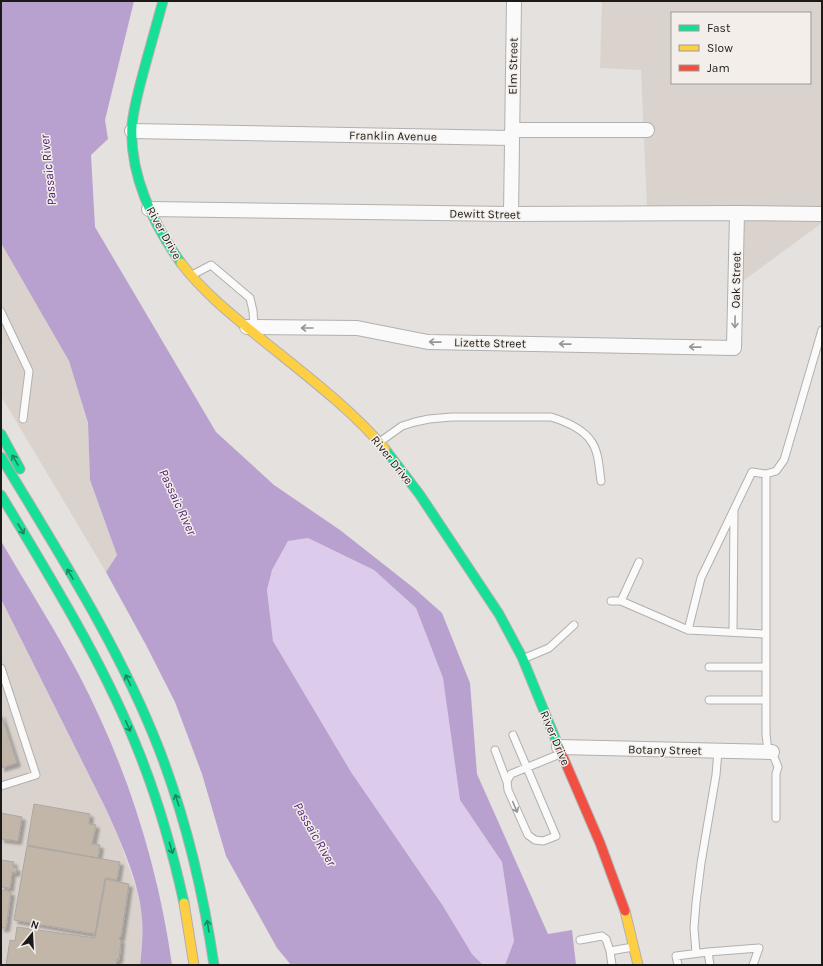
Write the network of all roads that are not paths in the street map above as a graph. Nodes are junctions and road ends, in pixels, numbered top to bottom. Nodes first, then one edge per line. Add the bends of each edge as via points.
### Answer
1 (163, 1) edge
2 (514, 1) edge
3 (647, 130) dead end
4 (132, 131) junction
5 (512, 134) junction
6 (149, 208) junction
7 (737, 213) junction
8 (511, 214) junction
9 (822, 214) edge
10 (190, 276) junction
11 (1, 312) edge
12 (250, 327) junction
13 (822, 330) edge
14 (734, 348) joint
15 (23, 419) dead end
16 (1, 434) edge
17 (379, 442) junction
18 (1, 457) edge
19 (766, 474) junction
20 (24, 475) dead end
21 (601, 481) dead end
22 (1, 496) edge
23 (734, 509) junction
24 (61, 539) dead end
25 (639, 562) dead end
26 (45, 588) dead end
27 (611, 601) dead end
28 (622, 601) junction
29 (574, 625) dead end
30 (688, 630) junction
31 (734, 632) junction
32 (766, 634) junction
33 (116, 656) junction
34 (522, 660) junction
35 (99, 665) junction
36 (709, 667) dead end
37 (766, 667) junction
38 (1, 668) edge
39 (709, 700) dead end
40 (766, 700) junction
41 (513, 735) dead end
42 (495, 750) dead end
43 (560, 750) junction
44 (718, 751) junction
45 (770, 752) junction
46 (527, 767) junction
47 (507, 782) junction
48 (1, 786) edge
49 (776, 818) dead end
50 (580, 940) dead end
51 (635, 947) junction
52 (610, 951) junction
53 (708, 952) junction
54 (696, 953) junction
55 (194, 965) edge
56 (214, 965) edge
57 (612, 965) edge
58 (638, 965) edge
59 (678, 965) edge
60 (710, 965) edge
61 (753, 965) edge

1 - 4 main road, River Drive via 141,80
2 - 5 street, Elm Street
3 - 5 street, Franklin Avenue
4 - 5 street, Franklin Avenue
4 - 6 main road, River Drive via 135,162
5 - 8 street, Elm Street
6 - 8 street, Dewitt Street
6 - 10 main road, River Drive via 175,257
7 - 8 street, Dewitt Street
7 - 9 street, Dewitt Street
7 -> 14 street, Oak Street
10 - 12 main road, River Drive via 218,304
10 - 12 lane via 211,265 250,298 253,311
11 - 15 lane via 29,371
14 -> 12 street, Lizette Street via 428,342 357,328
12 - 17 main road, River Drive
13 - 19 lane via 784,460 776,471
20 -> 16 main road
17 - 21 lane via 402,426 415,422 452,417 551,417 566,421 591,441 598,459
17 - 34 main road, River Drive via 412,484 478,581 510,633
33 -> 18 main road
19 - 23 lane via 752,472
19 - 32 lane
22 -> 35 main road
23 - 30 lane via 701,578
23 - 31 lane
24 - 33 main road via 79,572
25 - 28 lane
26 - 35 main road
27 - 28 lane
28 - 30 lane
29 - 34 lane via 549,648
30 - 31 lane
31 - 32 lane
32 - 37 lane
56 -> 33 main road via 206,911 181,813 154,738
34 - 43 main road, River Drive
35 -> 55 main road via 129,727 163,819 187,914
36 - 37 lane
37 - 40 lane
38 - 48 lane via 36,775
39 - 40 lane
40 - 45 lane via 766,734
41 - 46 lane
42 - 47 lane
43 - 44 street, Botany Street
43 - 46 lane
43 - 51 main road, River Drive via 612,870
44 - 45 street, Botany Street
44 - 54 lane via 696,903
45 - 49 lane via 778,767
46 - 47 lane via 511,774
47 -> 46 lane via 508,790 528,835 535,840 543,841 556,836
50 - 52 lane via 602,936 606,939
51 - 52 lane
51 - 58 main road, River Drive
52 - 57 lane
53 - 54 lane
53 - 60 lane
53 - 61 lane via 758,948
54 - 59 lane via 676,956

